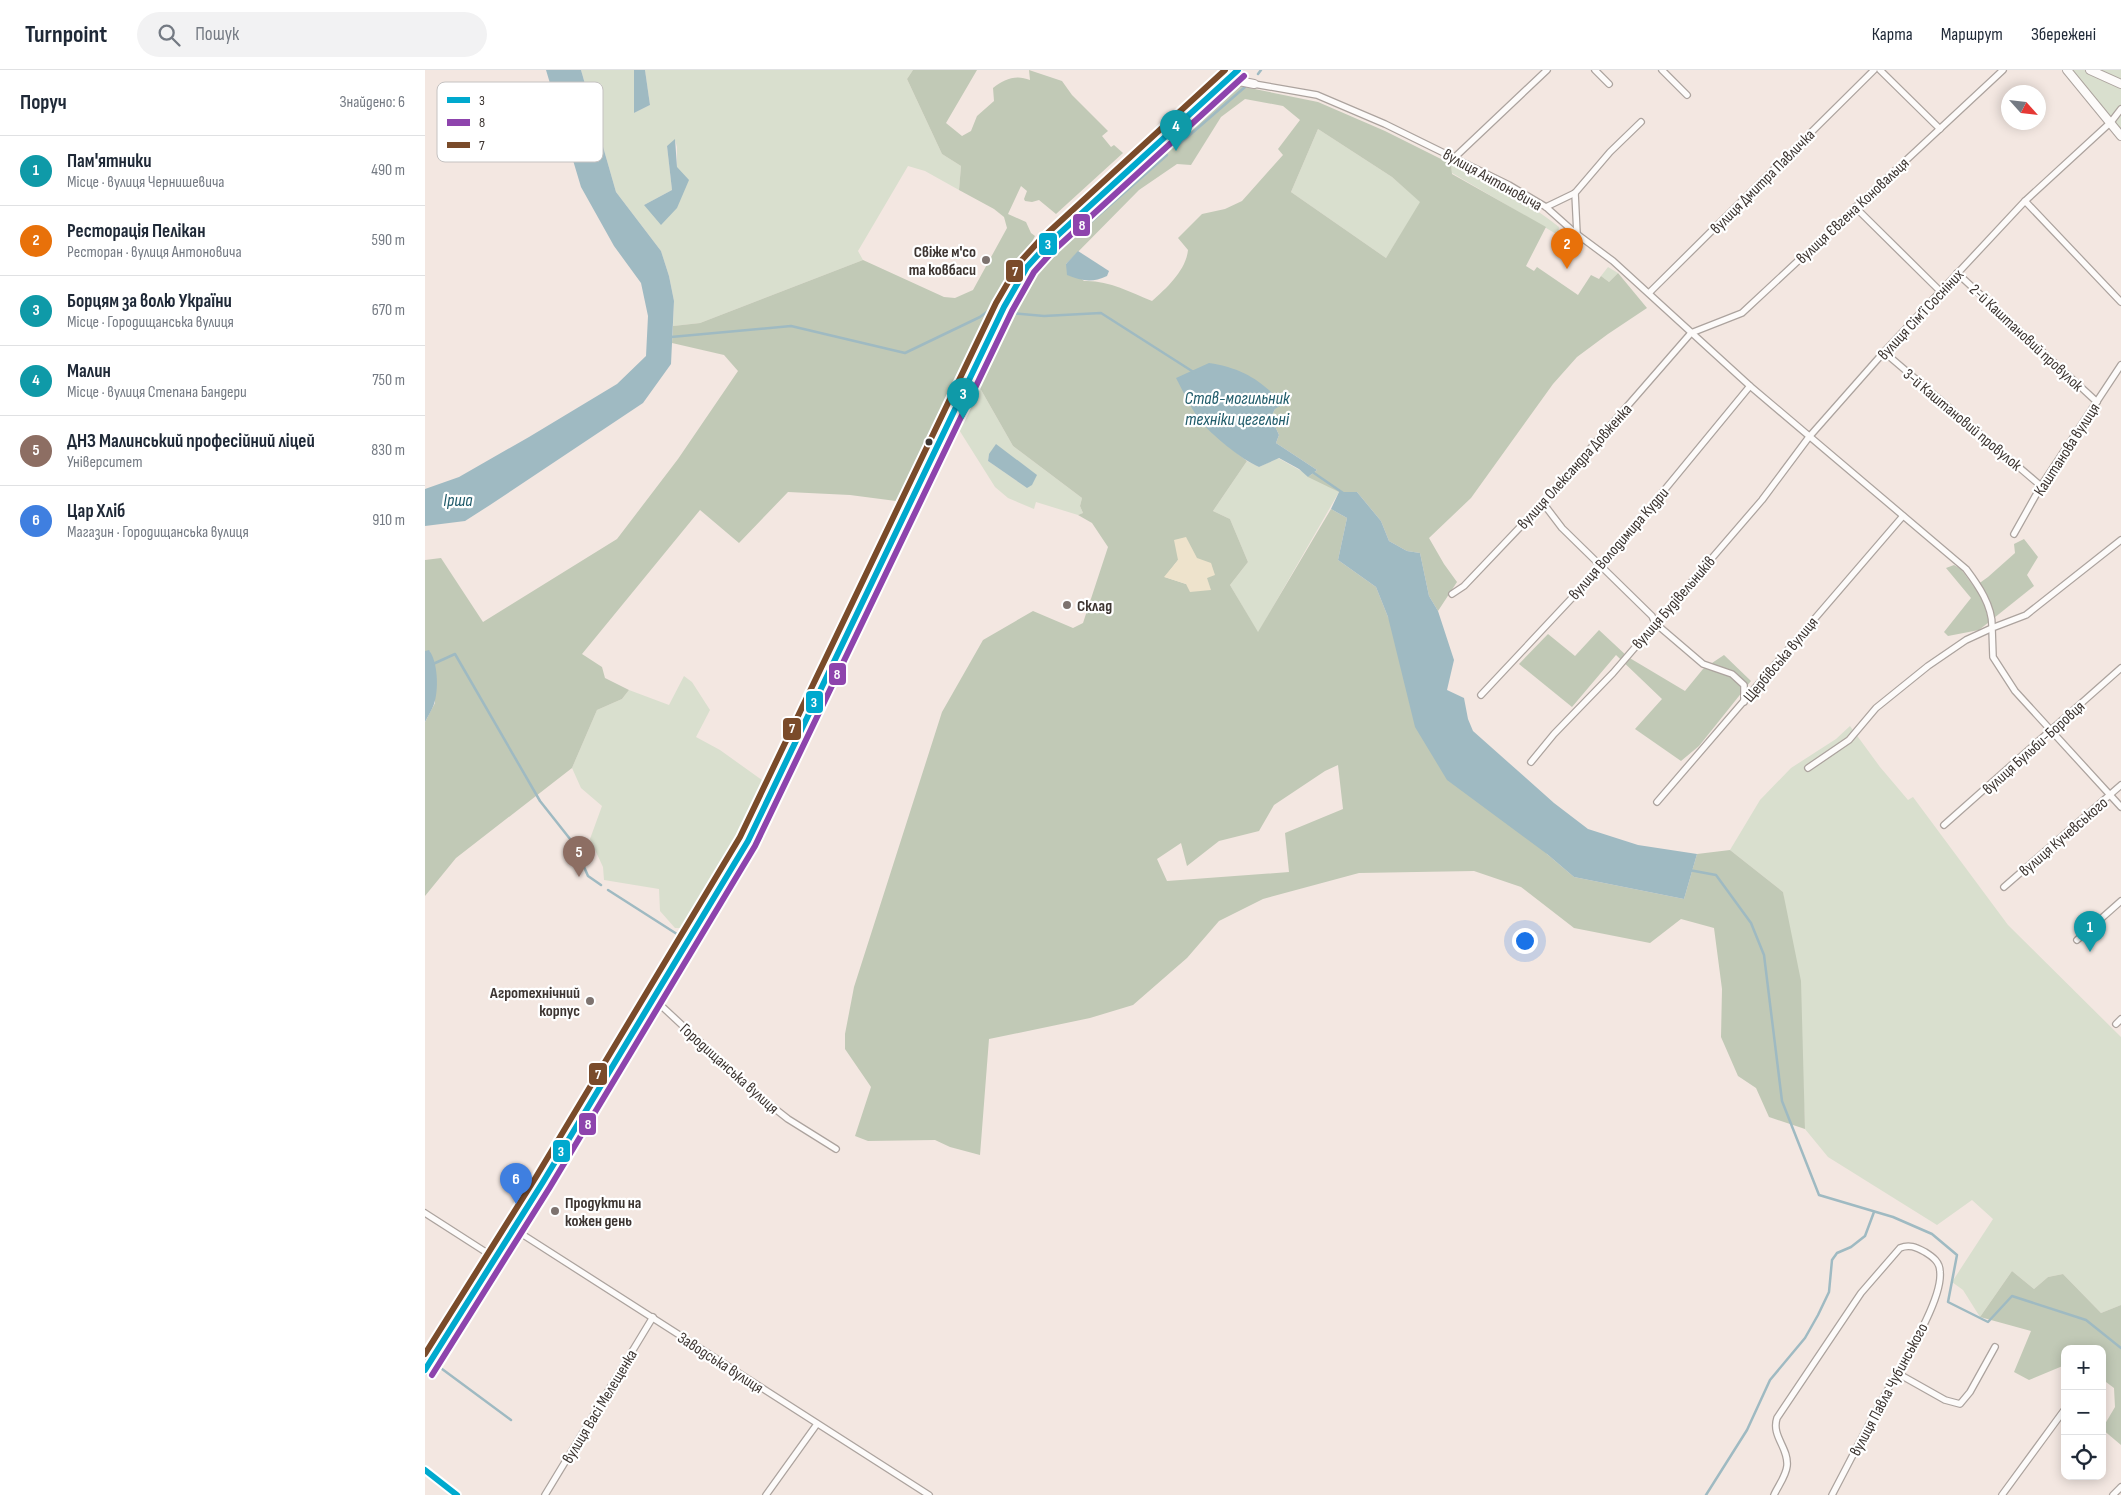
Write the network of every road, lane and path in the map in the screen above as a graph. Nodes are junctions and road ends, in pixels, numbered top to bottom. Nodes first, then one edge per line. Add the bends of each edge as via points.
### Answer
1 (1238, 70) edge
2 (1547, 70) edge
3 (1595, 70) edge
4 (1662, 70) edge
5 (1874, 70) edge
6 (1880, 70) edge
7 (2003, 70) edge
8 (2067, 70) edge
9 (2090, 70) edge
10 (1231, 77) junction
11 (1253, 84) joint
12 (1609, 84) dead end
13 (2121, 84) edge
14 (1687, 96) dead end
15 (2121, 109) edge
16 (1641, 122) dead end
17 (2111, 122) junction
18 (1940, 129) junction
19 (2121, 136) edge
20 (1454, 158) junction
21 (1575, 193) junction
22 (2025, 200) junction
23 (1546, 207) junction
24 (1855, 207) junction
25 (1577, 234) junction
26 (1957, 273) junction
27 (1940, 291) junction
28 (1650, 292) junction
29 (2121, 302) edge
30 (1691, 333) junction
31 (1884, 352) junction
32 (2121, 365) edge
33 (1750, 386) junction
34 (2097, 402) junction
35 (1809, 437) junction
36 (2041, 486) junction
37 (1543, 502) junction
38 (1903, 516) junction
39 (2014, 534) dead end
40 (2121, 540) edge
41 (1601, 566) junction
42 (1452, 594) dead end
43 (1655, 623) junction
44 (1992, 628) junction
45 (2121, 668) edge
46 (1481, 695) dead end
47 (1744, 702) junction
48 (2051, 729) junction
49 (1531, 762) dead end
50 (1808, 768) dead end
51 (2121, 786) edge
52 (2110, 795) junction
53 (1657, 802) dead end
54 (2121, 807) edge
55 (1945, 825) dead end
56 (2004, 887) dead end
57 (2121, 901) edge
58 (2077, 940) dead end
59 (654, 999) junction
60 (836, 1149) dead end
61 (425, 1213) edge
62 (514, 1229) junction
63 (495, 1258) junction
64 (653, 1318) junction
65 (1995, 1347) dead end
66 (425, 1370) edge
67 (1897, 1373) junction
68 (2061, 1414) edge
69 (817, 1424) junction
70 (425, 1470) edge
71 (2121, 1487) edge
72 (457, 1495) edge
73 (545, 1495) edge
74 (766, 1495) edge
75 (929, 1495) edge
76 (1774, 1495) edge
77 (1832, 1495) edge
78 (2002, 1495) edge
79 (2113, 1495) edge

1 - 10 street
2 - 20 street
3 - 12 street
4 - 14 street
5 - 28 street, вулиця Дмитра Павличка
6 - 18 street
7 - 18 street, вулиця Євгена Коновальця
8 - 17 street
9 - 13 street
10 - 11 street
10 - 59 street via 1027,267 1004,307 886,550 766,805
11 - 20 street, вулиця Антоновича via 1317,95
15 - 17 street, вулиця Сім’ї Сосніних
16 - 21 street
17 - 19 street
17 - 22 street, вулиця Сім’ї Сосніних
18 - 24 street, вулиця Євгена Коновальця
20 - 23 street, вулиця Антоновича
21 - 23 street
21 - 25 street
22 - 26 street, вулиця Сім’ї Сосніних
22 - 29 street
23 - 25 street, вулиця Антоновича
24 - 27 street
24 - 30 street, вулиця Євгена Коновальця via 1742,313
25 - 28 street, вулиця Антоновича
26 - 27 street, вулиця Сім’ї Сосніних
26 - 34 street, 2-й Каштановий провулок
27 - 31 street, вулиця Сім’ї Сосніних
28 - 30 street, вулиця Антоновича
30 - 33 street, вулиця Антоновича
30 - 37 street, вулиця Олександра Довженка
31 - 35 street, вулиця Сім’ї Сосніних
31 - 36 street, 3-й Каштановий провулок
32 - 34 street, Каштанова вулиця
33 - 35 street, вулиця Антоновича
33 - 41 street, вулиця Володимира Кудри
34 - 36 street, Каштанова вулиця
35 - 38 street
35 - 43 street, вулиця Будівельників via 1762,500
36 - 39 street, Каштанова вулиця
37 - 41 street via 1562,528
37 - 42 street, вулиця Олександра Довженка via 1464,586
38 - 44 street via 1965,569 1985,599 1992,616
38 - 47 street, Щербівська вулиця
40 - 44 street via 2026,615
41 - 43 street via 1652,616
41 - 46 street, вулиця Володимира Кудри
43 - 47 street via 1703,664 1732,674 1744,685
43 - 49 street, вулиця Будівельників
44 - 48 street via 1993,657 2015,691
44 - 50 street via 1966,640 1928,666 1876,708 1849,740
45 - 48 street, вулиця Бульби-Боровця
47 - 53 street, Щербівська вулиця
48 - 52 street
48 - 55 street, вулиця Бульби-Боровця
51 - 52 street, вулиця Кучевського
52 - 54 street
52 - 56 street, вулиця Кучевського
57 - 58 street
59 - 60 street, Городищанська вулиця via 755,1093 788,1120
59 - 62 street
61 - 63 street
62 - 63 street
62 - 64 street, Заводська вулиця
63 - 66 street
64 - 69 street, Заводська вулиця
64 - 73 street, вулиця Васі Мелещенка
65 - 67 street via 1960,1404 1945,1400
67 - 76 street, вулиця Павла Чубинського via 1924,1323 1940,1280 1939,1266 1934,1258 1906,1246 1900,1248 1867,1285 1777,1418 1775,1430 1787,1464
67 - 77 street, вулиця Павла Чубинського
68 - 78 street
69 - 74 street
69 - 75 street, Заводська вулиця
70 - 72 street
71 - 79 street

